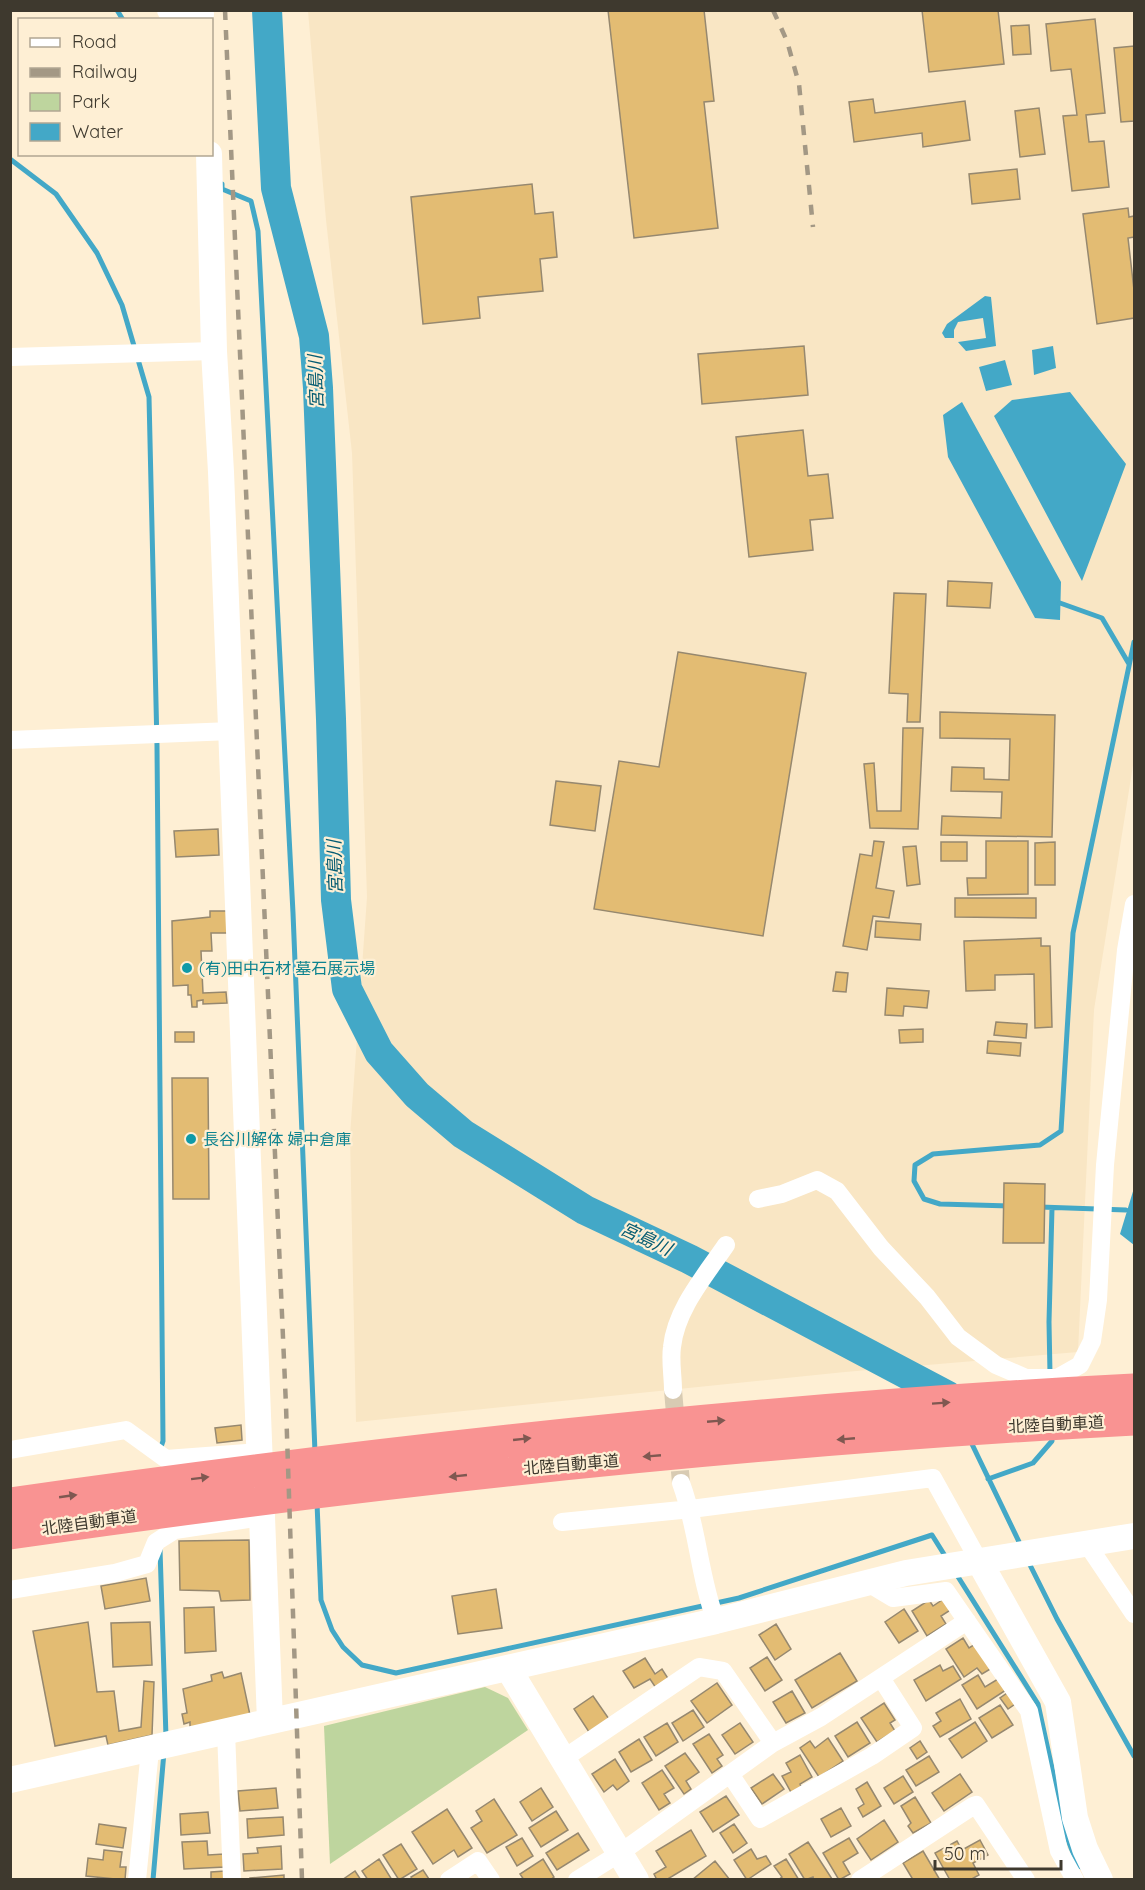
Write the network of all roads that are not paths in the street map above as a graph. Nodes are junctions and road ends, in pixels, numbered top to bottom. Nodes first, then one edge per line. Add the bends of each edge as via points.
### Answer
1 (170, 10) edge
2 (201, 15) edge
3 (208, 156) edge
4 (214, 351) junction
5 (10, 357) edge
6 (231, 731) junction
7 (10, 740) edge
8 (1134, 904) edge
9 (758, 1199) dead end
10 (726, 1245) dead end
11 (673, 1389) tunnel mouth
12 (1134, 1390) edge
13 (1134, 1419) edge
14 (10, 1450) edge
15 (259, 1452) junction
16 (340, 1475) junction
17 (681, 1483) tunnel mouth
18 (144, 1499) junction
19 (10, 1504) edge
20 (691, 1509) junction
21 (262, 1518) junction
22 (562, 1522) dead end
23 (10, 1533) edge
24 (1134, 1536) edge
25 (1096, 1543) junction
26 (979, 1562) junction
27 (868, 1583) junction
28 (10, 1590) edge
29 (1134, 1614) edge
30 (967, 1621) junction
31 (716, 1622) junction
32 (508, 1668) junction
33 (880, 1678) junction
34 (270, 1721) junction
35 (226, 1732) junction
36 (772, 1743) junction
37 (150, 1750) junction
38 (562, 1759) junction
39 (730, 1774) junction
40 (10, 1780) edge
41 (620, 1853) junction
42 (1088, 1878) edge
43 (136, 1880) edge
44 (232, 1880) edge
45 (449, 1880) edge
46 (491, 1880) edge
47 (577, 1880) edge
48 (636, 1880) edge
49 (860, 1880) edge
50 (1026, 1880) edge

1 - 2 street
3 - 4 street
4 - 5 street
4 - 6 street
6 - 7 street
6 - 15 street
8 - 9 street via 1108,1132 1098,1300 1092,1341 1080,1365 1057,1378 1026,1378 996,1365 958,1337 837,1191 817,1180
10 - 11 street via 676,1326 671,1349
16 -> 12 highway, 北陸自動車道 via 515,1440 883,1406
13 -> 16 highway, 北陸自動車道 via 905,1434 527,1468
14 - 15 street via 126,1430 166,1459
15 - 21 street
16 - 18 highway, 北陸自動車道
17 - 20 street
19 -> 18 highway, 北陸自動車道
18 - 23 highway, 北陸自動車道
20 - 22 street
20 - 26 street via 933,1478
20 - 31 street
21 - 28 street via 176,1530 156,1542 147,1564 116,1573
21 - 34 street
24 - 25 street
25 - 26 street
25 - 29 street
26 - 27 street
26 - 42 street via 1058,1702
27 - 30 street via 893,1598 946,1591
27 - 31 street
30 - 33 street
30 - 42 street via 1029,1711 1059,1851
31 - 32 street
32 - 34 street
32 - 38 street
33 - 36 street
33 - 39 street via 913,1728 872,1756 760,1820
34 - 35 street
35 - 37 street
35 - 44 street
36 - 38 street via 723,1671 699,1667
36 - 39 street
37 - 40 street
37 - 43 street
38 - 41 street
39 - 41 street
41 - 47 street
41 - 48 street
45 - 46 street via 478,1861
49 - 50 street via 976,1805

